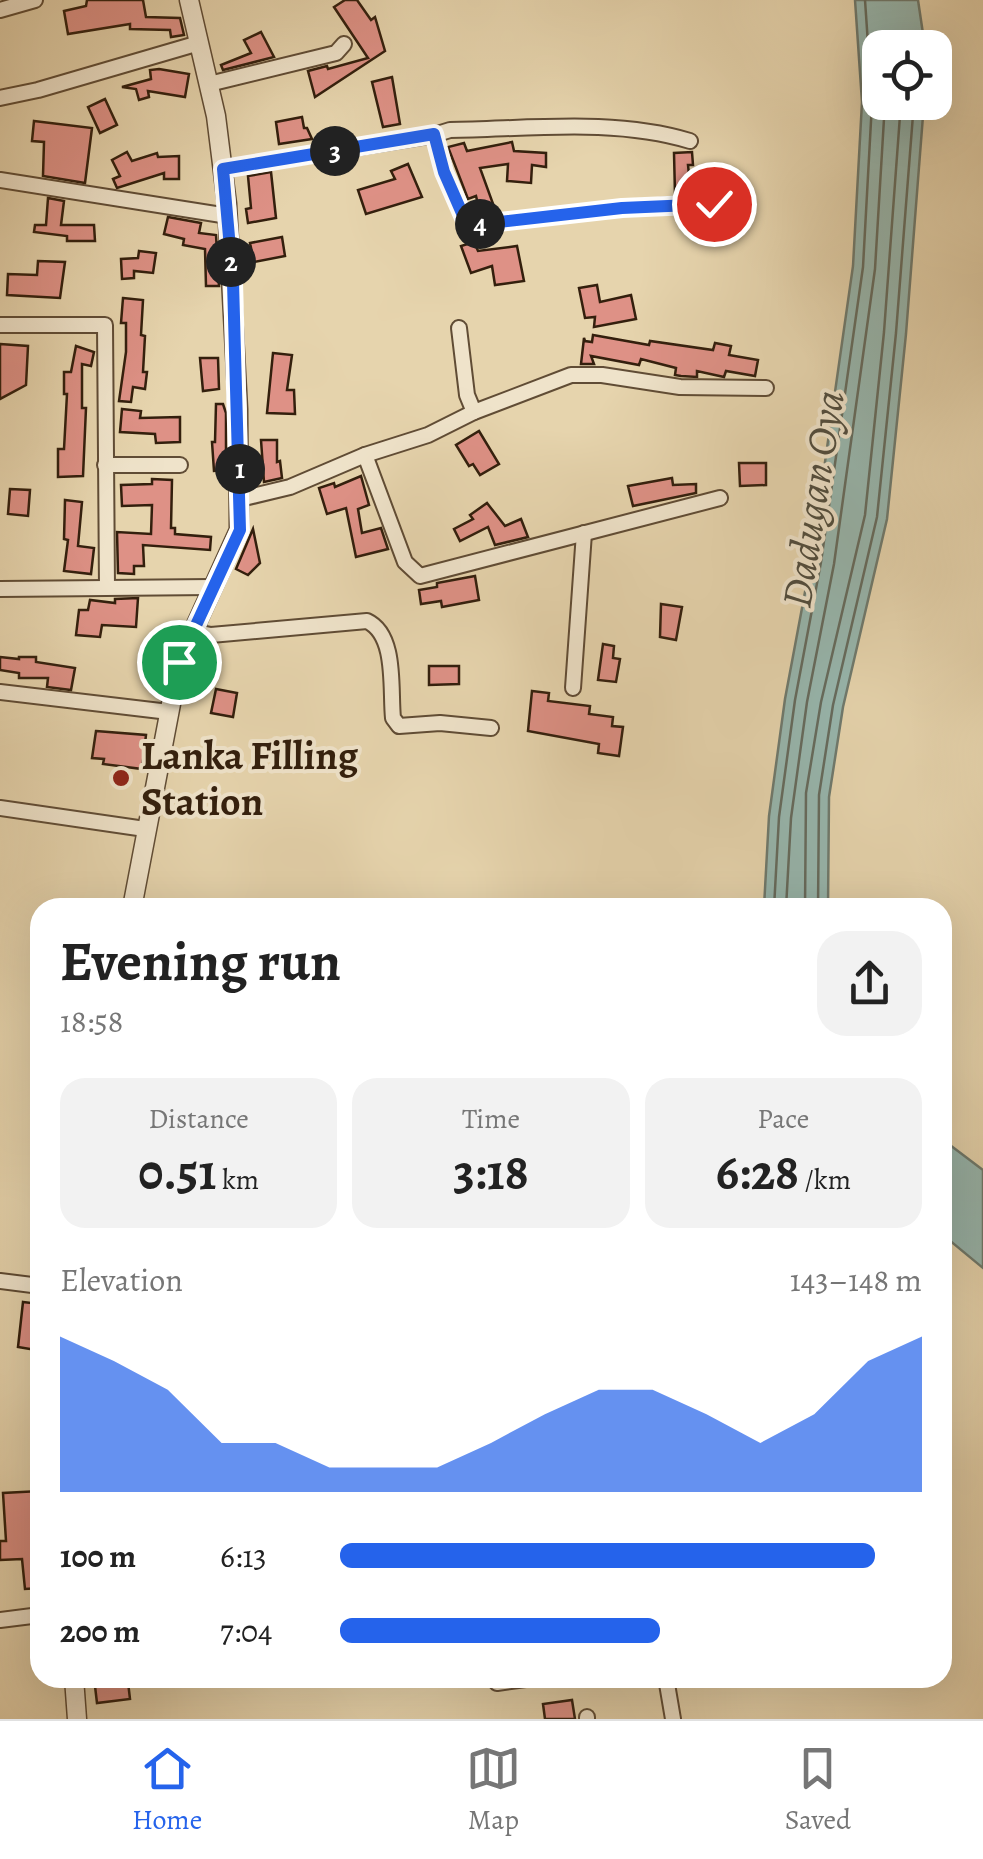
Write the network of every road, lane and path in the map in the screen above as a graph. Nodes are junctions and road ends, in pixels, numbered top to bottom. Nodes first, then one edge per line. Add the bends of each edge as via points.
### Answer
1 (35, 0) edge
2 (189, 0) edge
3 (0, 10) edge
4 (199, 43) junction
5 (344, 44) dead end
6 (209, 84) junction
7 (0, 98) edge
8 (434, 134) junction
9 (690, 141) dead end
10 (223, 169) junction
11 (0, 180) edge
12 (714, 204) dead end
13 (228, 216) junction
14 (0, 325) edge
15 (459, 328) dead end
16 (766, 388) dead end
17 (474, 412) junction
18 (366, 455) junction
19 (105, 465) junction
20 (180, 465) dead end
21 (240, 498) junction
22 (720, 498) dead end
23 (584, 533) junction
24 (212, 587) junction
25 (107, 588) junction
26 (0, 589) edge
27 (191, 632) junction
28 (573, 688) dead end
29 (0, 692) edge
30 (169, 712) junction
31 (491, 728) dead end
32 (0, 808) edge
33 (145, 828) junction
34 (134, 898) edge
35 (0, 1282) edge
36 (30, 1285) edge
37 (30, 1617) edge
38 (0, 1620) edge
39 (75, 1688) edge
40 (667, 1688) edge
41 (77, 1718) edge
42 (64, 1719) edge
43 (672, 1719) edge

1 - 3 street
2 - 4 street
4 - 6 street
4 - 7 street
5 - 6 street via 336,53
6 - 10 street
8 - 9 street via 616,128
8 - 10 street
8 - 12 street via 465,220 482,224
10 - 13 street
11 - 13 street
13 - 21 street
14 - 19 street via 105,325
15 - 17 street
16 - 17 street via 680,387 571,374
17 - 18 street
18 - 21 street via 290,487
18 - 23 street via 405,562 420,576
19 - 20 street
19 - 25 street
21 - 24 street via 240,530
22 - 23 street
23 - 28 street
24 - 25 street
24 - 27 street
25 - 26 street
27 - 30 street
27 - 31 street via 212,636 367,621 386,640 399,726
29 - 30 street
30 - 33 street
32 - 33 street
33 - 34 street
35 - 36 street
37 - 38 street
39 - 41 street
40 - 43 street
41 - 42 street

